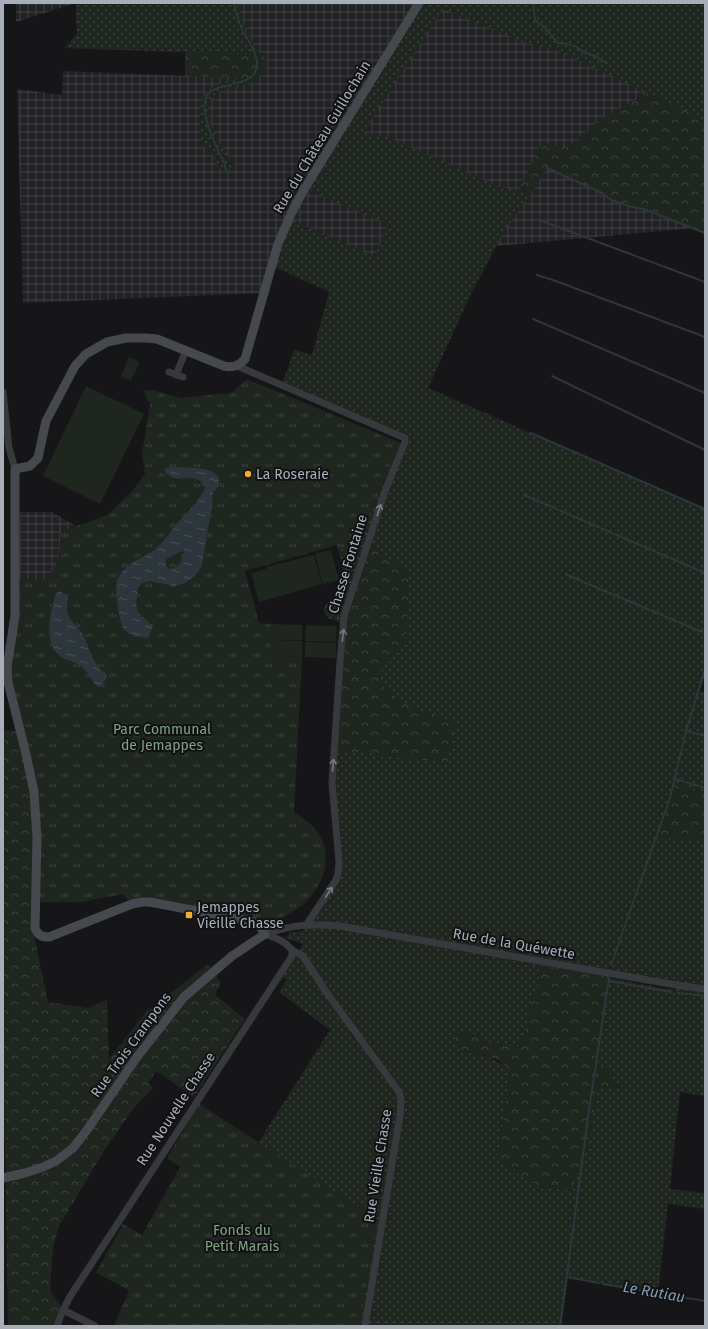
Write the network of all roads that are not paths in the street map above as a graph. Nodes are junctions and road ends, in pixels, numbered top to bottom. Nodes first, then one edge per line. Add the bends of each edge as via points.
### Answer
1 (419, 3) edge
2 (186, 350) junction
3 (237, 366) junction
4 (176, 375) dead end
5 (3, 392) edge
6 (15, 469) junction
7 (307, 924) junction
8 (265, 934) junction
9 (292, 950) junction
10 (705, 989) edge
11 (3, 1178) edge
12 (63, 1310) junction
13 (57, 1326) edge
14 (95, 1326) edge
15 (365, 1326) edge

1 - 3 street, Rue du Château Guillochain via 291,214 278,244 245,359
2 - 3 street via 224,366
2 - 4 street
2 - 6 street via 157,339 126,338 107,342 86,354 75,366 49,414 38,458 30,466
7 -> 3 street, Chasse Fontaine via 331,889 338,873 332,783 344,616 405,438
5 - 6 street via 9,448
6 - 8 street via 15,615 8,661 8,682 34,792 37,838 37,932 40,936 49,937 132,904 150,902 254,922
7 - 8 street, Rue de la Quéwette
7 - 10 street, Rue de la Quéwette via 358,929
8 - 9 street via 288,944
8 - 11 street, Rue Trois Crampons via 232,956 184,996 73,1148 50,1164
9 - 12 street, Rue Nouvelle Chasse via 292,956 70,1295
9 - 15 street, Rue Vieille Chasse via 303,956 399,1092 401,1099
12 - 13 street, Rue Nouvelle Chasse
12 - 14 street

